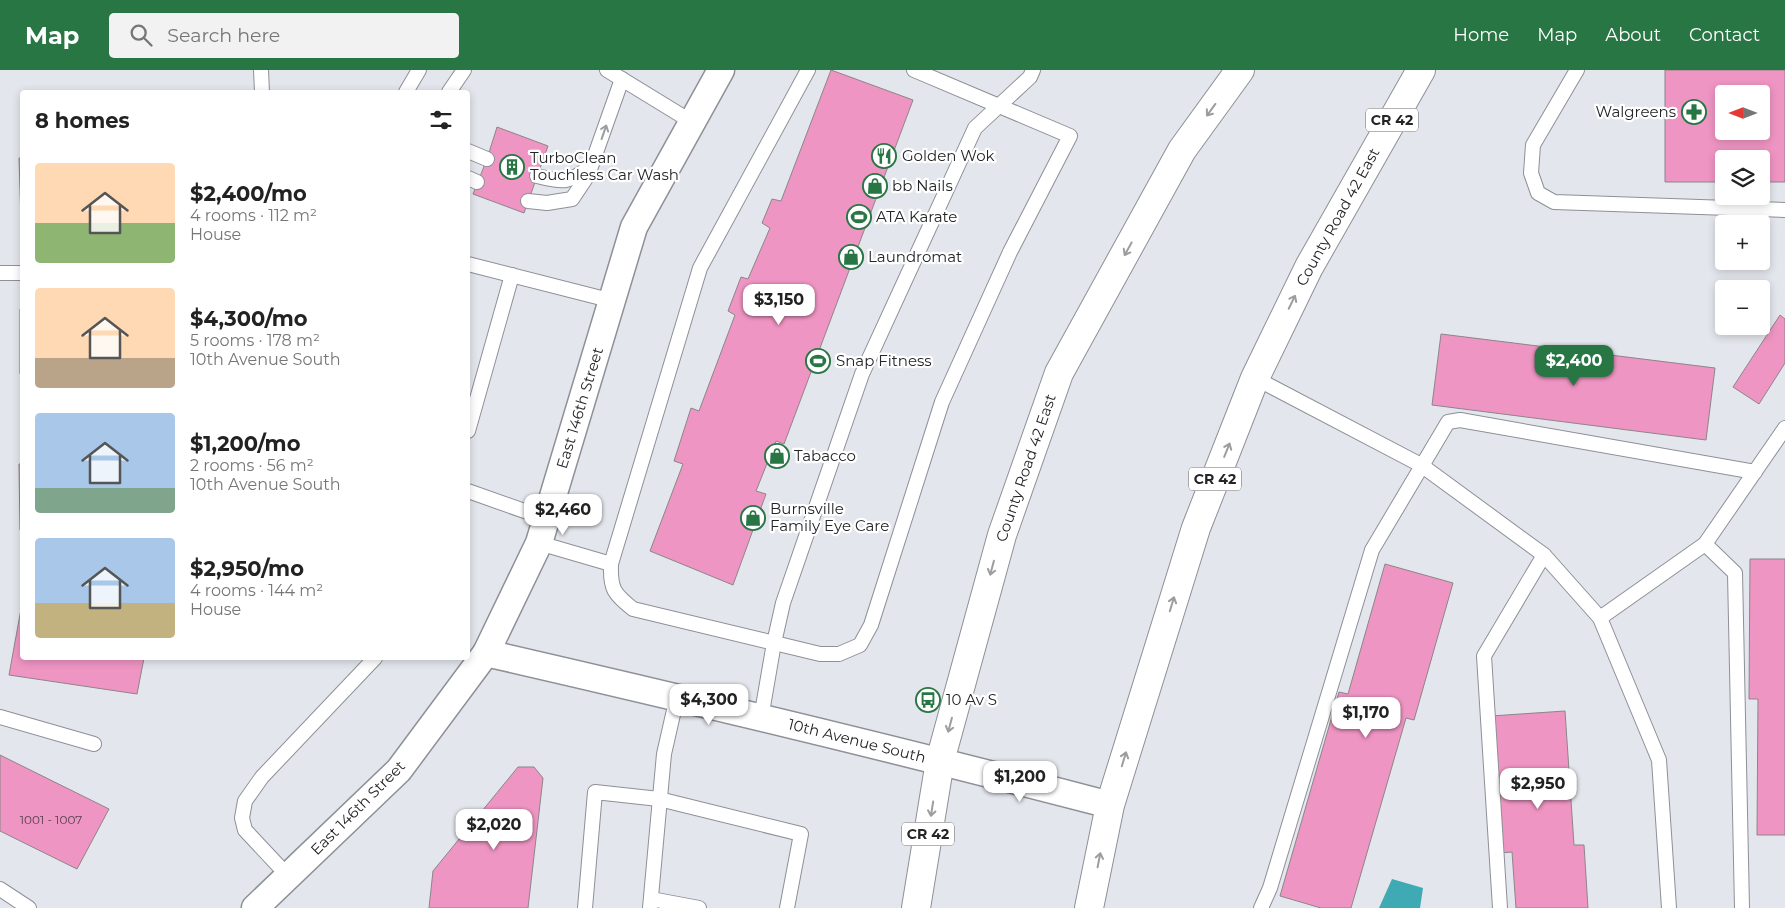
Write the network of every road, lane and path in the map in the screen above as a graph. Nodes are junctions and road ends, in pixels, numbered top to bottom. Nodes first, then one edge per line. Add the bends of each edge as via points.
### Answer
1 (262, 70) edge
2 (419, 70) edge
3 (465, 70) edge
4 (608, 70) edge
5 (721, 70) edge
6 (808, 70) edge
7 (914, 70) edge
8 (1033, 70) edge
9 (1240, 70) edge
10 (1420, 70) edge
11 (1577, 70) edge
12 (622, 79) junction
13 (262, 90) edge
14 (407, 90) edge
15 (450, 90) edge
16 (460, 90) edge
17 (1000, 105) junction
18 (692, 122) junction
19 (470, 153) edge
20 (487, 159) dead end
21 (592, 164) junction
22 (537, 176) dead end
23 (528, 200) dead end
24 (1785, 210) edge
25 (470, 264) edge
26 (0, 273) edge
27 (20, 273) edge
28 (512, 275) junction
29 (612, 302) junction
30 (1255, 378) junction
31 (470, 424) edge
32 (1785, 428) edge
33 (1421, 465) junction
34 (1755, 472) junction
35 (470, 492) edge
36 (543, 531) junction
37 (1705, 544) junction
38 (1544, 555) junction
39 (612, 564) junction
40 (1600, 618) junction
41 (774, 643) junction
42 (486, 653) junction
43 (373, 660) edge
44 (677, 697) junction
45 (0, 717) edge
46 (761, 718) junction
47 (94, 744) dead end
48 (940, 761) junction
49 (659, 800) junction
50 (1110, 805) junction
51 (288, 876) junction
52 (0, 889) edge
53 (650, 903) edge
54 (29, 908) edge
55 (255, 908) edge
56 (585, 908) edge
57 (699, 908) edge
58 (787, 908) edge
59 (916, 908) edge
60 (1090, 908) edge
61 (1261, 908) edge
62 (1500, 908) edge
63 (1669, 908) edge
64 (1742, 908) edge

1 - 13 lane
2 - 14 lane
3 - 15 lane
3 - 16 lane
4 - 12 lane
5 - 18 street, East 146th Street
6 - 39 lane via 700,268
7 - 17 lane
8 - 17 lane via 1030,77
9 -> 48 highway, County Road 42 East / CR 42 via 1182,150 1059,373 1002,535
30 -> 10 highway, County Road 42 East / CR 42 via 1309,267
11 - 24 lane via 1533,145 1531,173 1538,193 1554,202
12 - 18 lane
21 -> 12 lane
17 - 41 lane via 976,128 862,374 783,604
17 - 41 lane via 1070,136 1010,252 942,402 871,625 860,645 840,654 820,654
18 - 29 street, East 146th Street via 634,228
19 - 20 lane
21 - 22 lane via 576,178 557,181
21 - 23 lane via 572,199 547,203
25 - 28 lane
26 - 27 lane
28 - 29 lane
28 - 31 lane
29 - 36 street, East 146th Street
30 - 33 lane
50 -> 30 highway, County Road 42 East / CR 42 via 1196,528
32 - 34 lane
33 - 34 lane via 1448,422 1460,420
33 - 38 lane
33 - 61 lane via 1372,550 1270,888
34 - 37 lane
35 - 36 lane
36 - 39 lane
36 - 42 street, East 146th Street
37 - 40 lane
37 - 64 lane via 1735,573
38 - 40 lane
38 - 62 lane via 1484,656
39 - 41 lane via 610,580 617,596 633,609
40 - 63 lane via 1659,760
41 - 46 lane
42 - 44 street, 10th Avenue South
42 - 51 street, East 146th Street via 399,770
43 - 51 lane via 262,776 246,801 242,818 246,830
44 - 46 street, 10th Avenue South
44 - 49 lane via 664,754
45 - 47 lane
46 - 48 street, 10th Avenue South
48 - 50 street, 10th Avenue South
48 -> 59 highway, County Road 42 East / CR 42
49 - 53 lane
49 - 56 lane via 595,792
49 - 58 lane via 801,834
60 -> 50 highway, County Road 42 East / CR 42
51 - 55 street, East 146th Street
52 - 54 lane
53 - 57 lane

